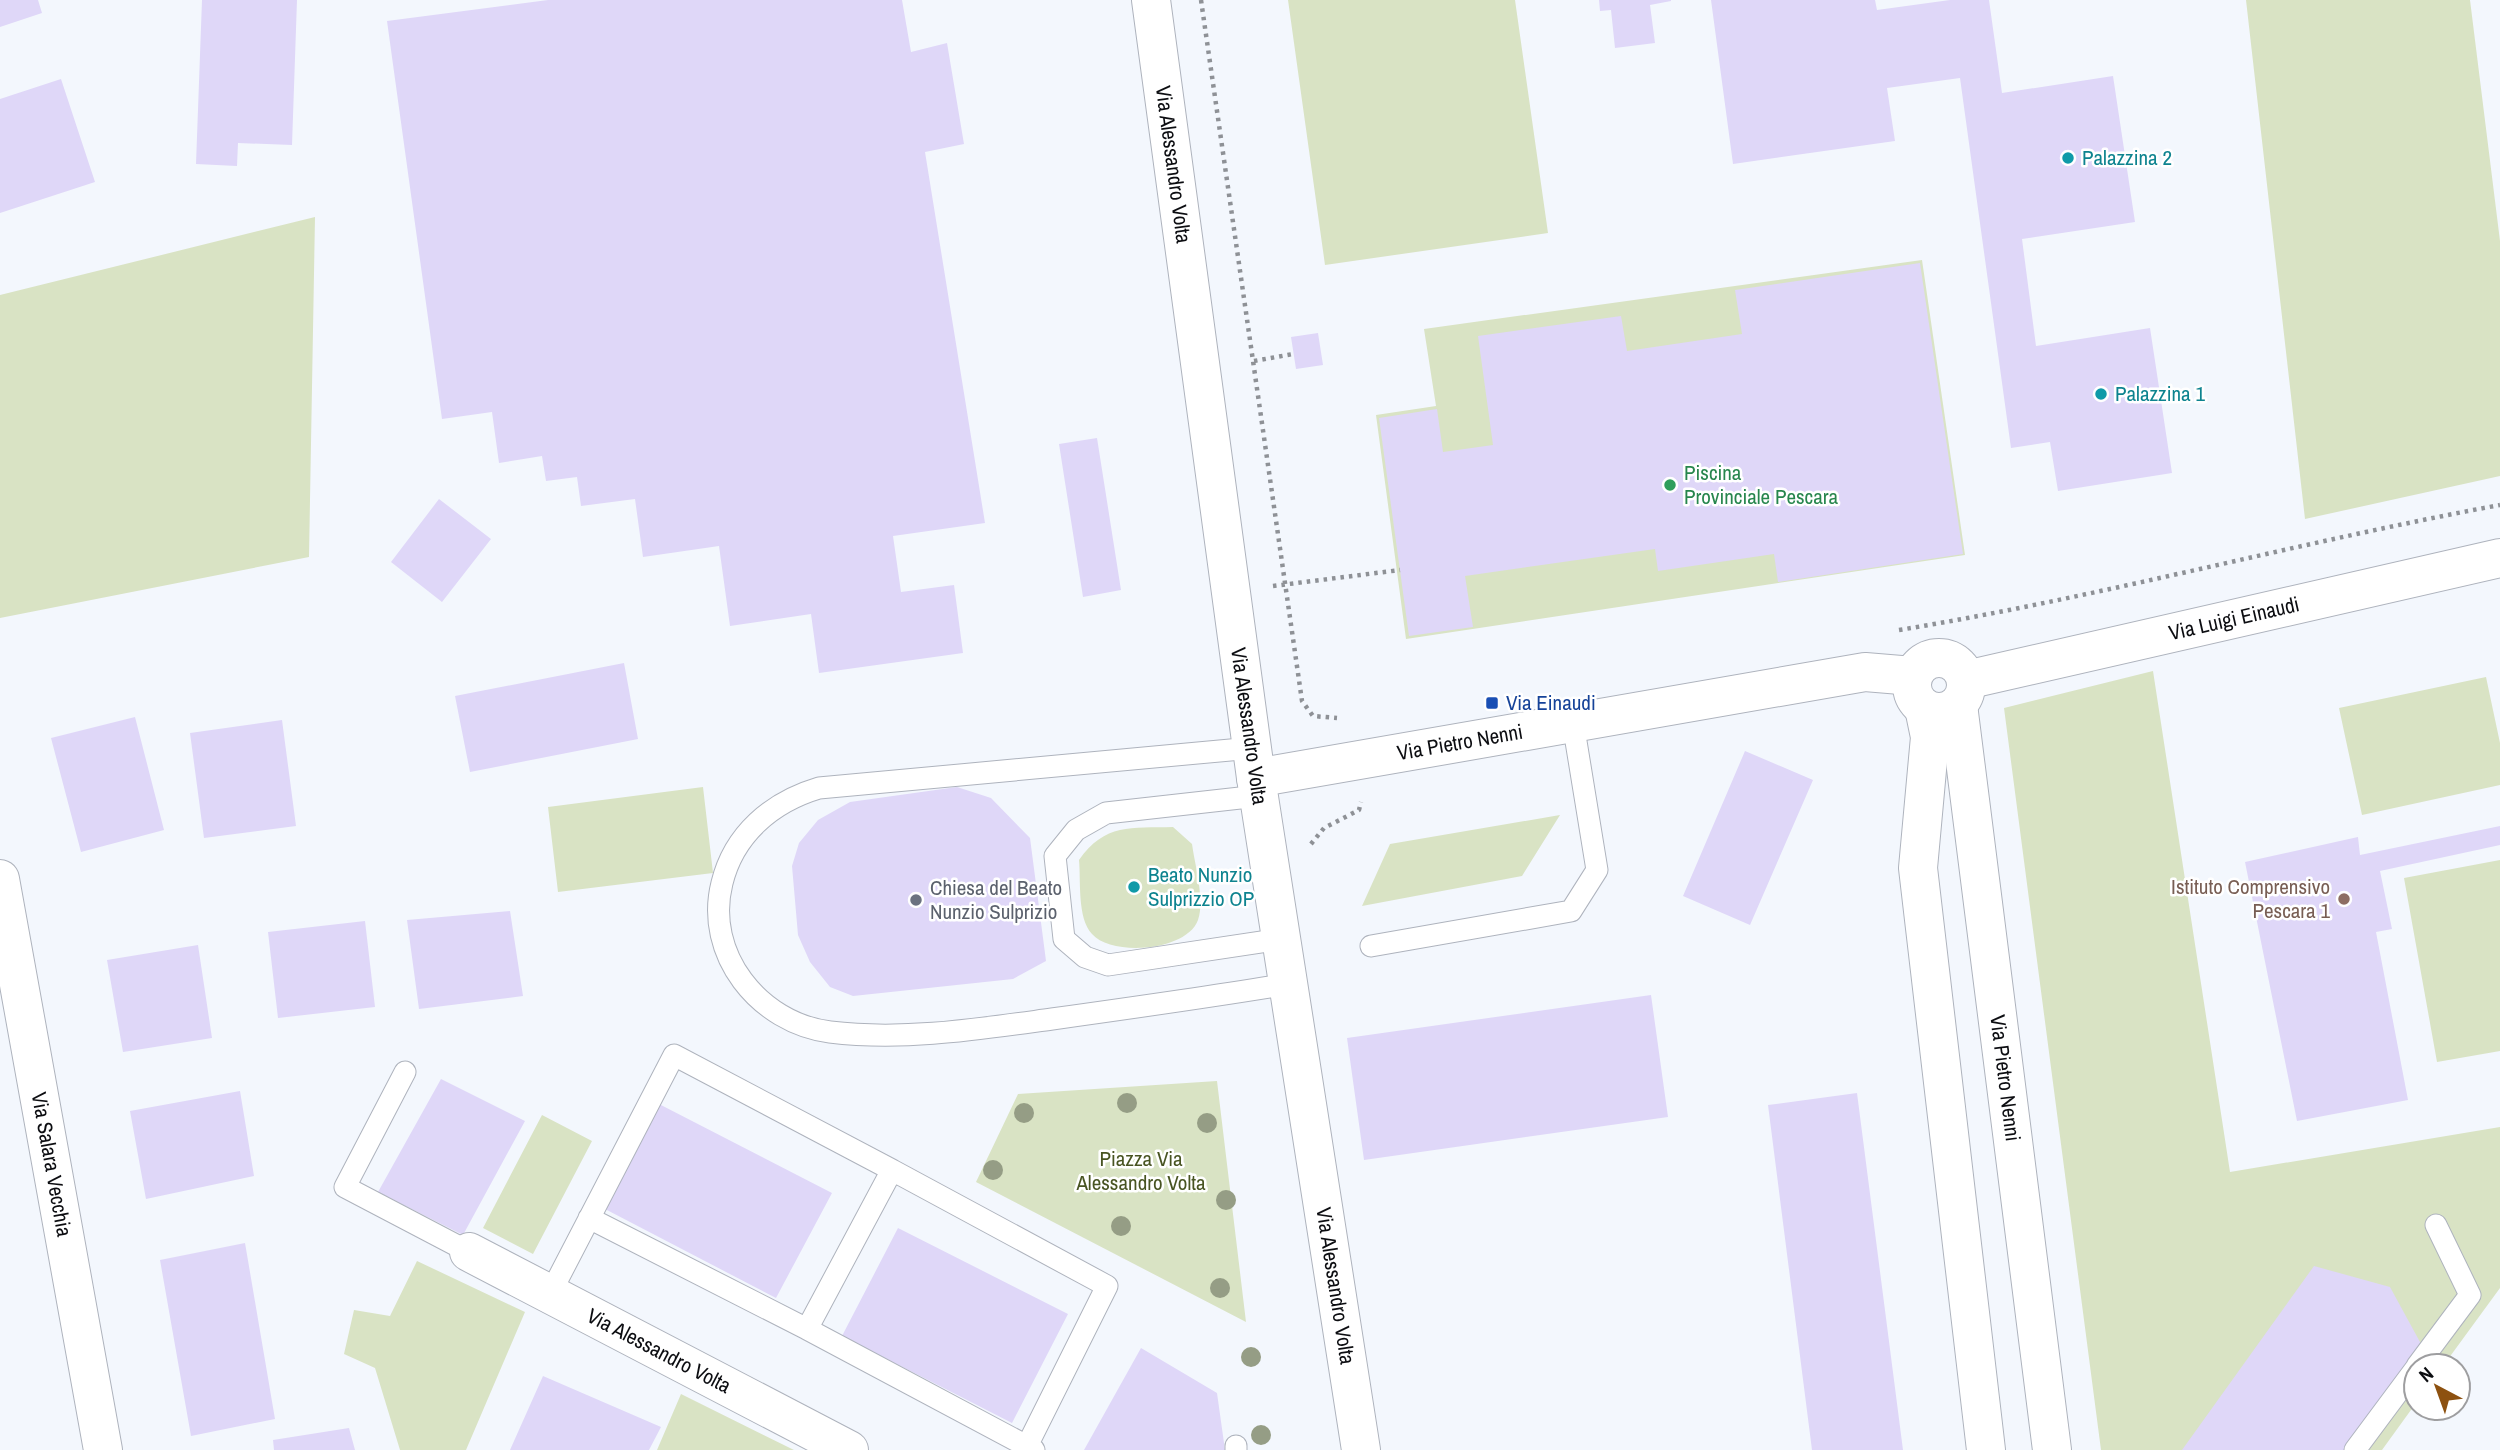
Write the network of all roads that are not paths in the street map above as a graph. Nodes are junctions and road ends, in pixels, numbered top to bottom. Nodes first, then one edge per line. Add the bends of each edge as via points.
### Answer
1 (1151, 0) edge
2 (2500, 558) edge
3 (1941, 692) junction
4 (1573, 723) junction
5 (1255, 774) junction
6 (0, 879) edge
7 (1281, 939) junction
8 (1371, 946) dead end
9 (1288, 984) junction
10 (405, 1072) dead end
11 (892, 1170) junction
12 (589, 1218) junction
13 (2436, 1225) dead end
14 (469, 1252) joint
15 (550, 1294) junction
16 (807, 1329) junction
17 (2428, 1352) edge
18 (2402, 1387) edge
19 (1028, 1449) edge
20 (103, 1450) edge
21 (849, 1450) edge
22 (1361, 1450) edge
23 (1986, 1450) edge
24 (2052, 1450) edge
25 (2355, 1450) edge

1 - 5 street, Via Alessandro Volta
2 - 3 street, Via Luigi Einaudi
3 - 4 street, Via Pietro Nenni via 1865,672
3 - 23 street via 1930,737 1918,868
3 - 24 street, Via Pietro Nenni
4 - 5 street, Via Pietro Nenni
4 - 8 lane via 1597,870 1571,911
5 - 7 street, Via Alessandro Volta
5 - 7 lane via 1106,813 1076,830 1055,856 1064,939 1085,957 1108,965
5 - 9 lane via 819,788 772,808 743,836 721,885 719,919 725,948 745,986 780,1015 828,1031 946,1033
6 - 20 street, Via Salara Vecchia
7 - 9 street, Via Alessandro Volta
9 - 22 street, Via Alessandro Volta
10 - 14 lane via 345,1186
11 - 12 lane via 674,1055
11 - 16 lane
11 - 19 lane via 1107,1286
12 - 15 lane
12 - 16 lane
13 - 17 lane via 2470,1294
14 - 15 street, Via Alessandro Volta
15 - 21 street, Via Alessandro Volta
16 - 19 lane
18 - 25 lane

